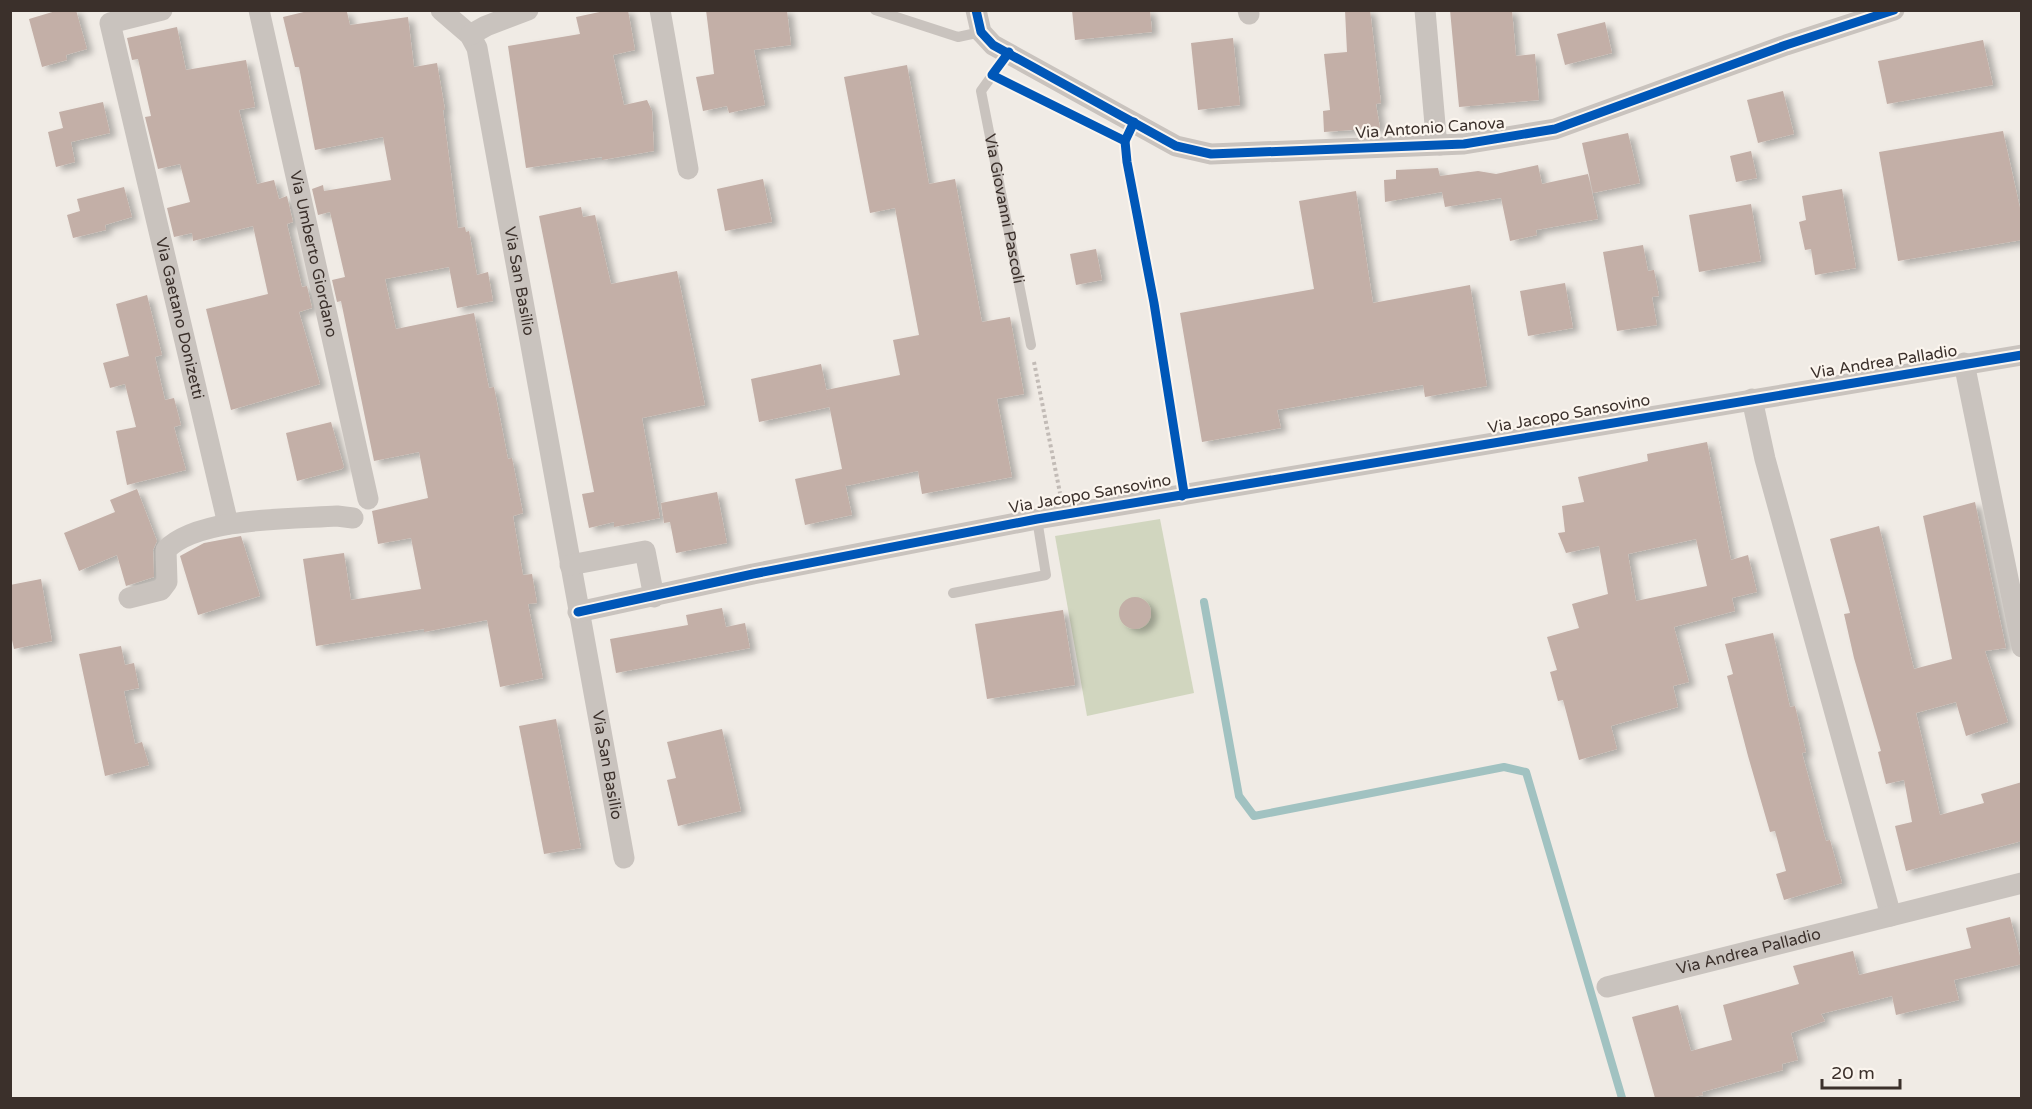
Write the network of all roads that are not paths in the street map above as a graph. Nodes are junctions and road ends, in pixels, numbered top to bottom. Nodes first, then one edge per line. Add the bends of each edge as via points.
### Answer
1 (162, 10) edge
2 (259, 10) edge
3 (441, 10) edge
4 (528, 10) edge
5 (660, 10) edge
6 (875, 10) edge
7 (976, 10) edge
8 (1425, 10) edge
9 (1894, 10) edge
10 (981, 32) junction
11 (470, 35) junction
12 (1009, 52) junction
13 (1440, 145) junction
14 (688, 169) dead end
15 (1031, 345) road end
16 (2022, 355) edge
17 (1964, 363) junction
18 (1752, 399) junction
19 (368, 499) dead end
20 (353, 518) dead end
21 (1037, 519) junction
22 (228, 524) junction
23 (570, 565) junction
24 (953, 593) dead end
25 (654, 597) junction
26 (129, 598) dead end
27 (578, 612) junction
28 (2022, 647) edge
29 (624, 858) dead end
30 (2022, 883) edge
31 (1890, 916) junction
32 (1606, 987) dead end

1 - 22 street, Via Gaetano Donizetti via 110,23
2 - 19 street, Via Umberto Giordano
3 - 11 street
4 - 11 street
5 - 14 street
6 - 10 lane via 958,37
7 - 10 street
8 - 13 street
9 - 13 street, Via Antonio Canova via 1796,41 1555,129
10 - 12 street via 993,45
11 - 23 street, Via San Basilio via 477,48
12 - 13 street, Via Antonio Canova via 1189,151 1210,154
12 - 15 lane, Via Giovanni Pascoli via 981,92
16 - 17 street, Via Andrea Palladio
17 - 18 street, Via Andrea Palladio
17 - 28 street, Via Andrea Palladio
18 - 21 street, Via Jacopo Sansovino
18 - 31 street
20 - 22 street
21 - 24 lane via 1046,574
21 - 25 street, Via Jacopo Sansovino
22 - 26 street via 174,541 166,550 167,582 161,590
23 - 25 street via 645,551
23 - 27 street, Via San Basilio
25 - 27 street, Via Jacopo Sansovino
27 - 29 street, Via San Basilio
30 - 31 street, Via Andrea Palladio
31 - 32 street, Via Andrea Palladio

